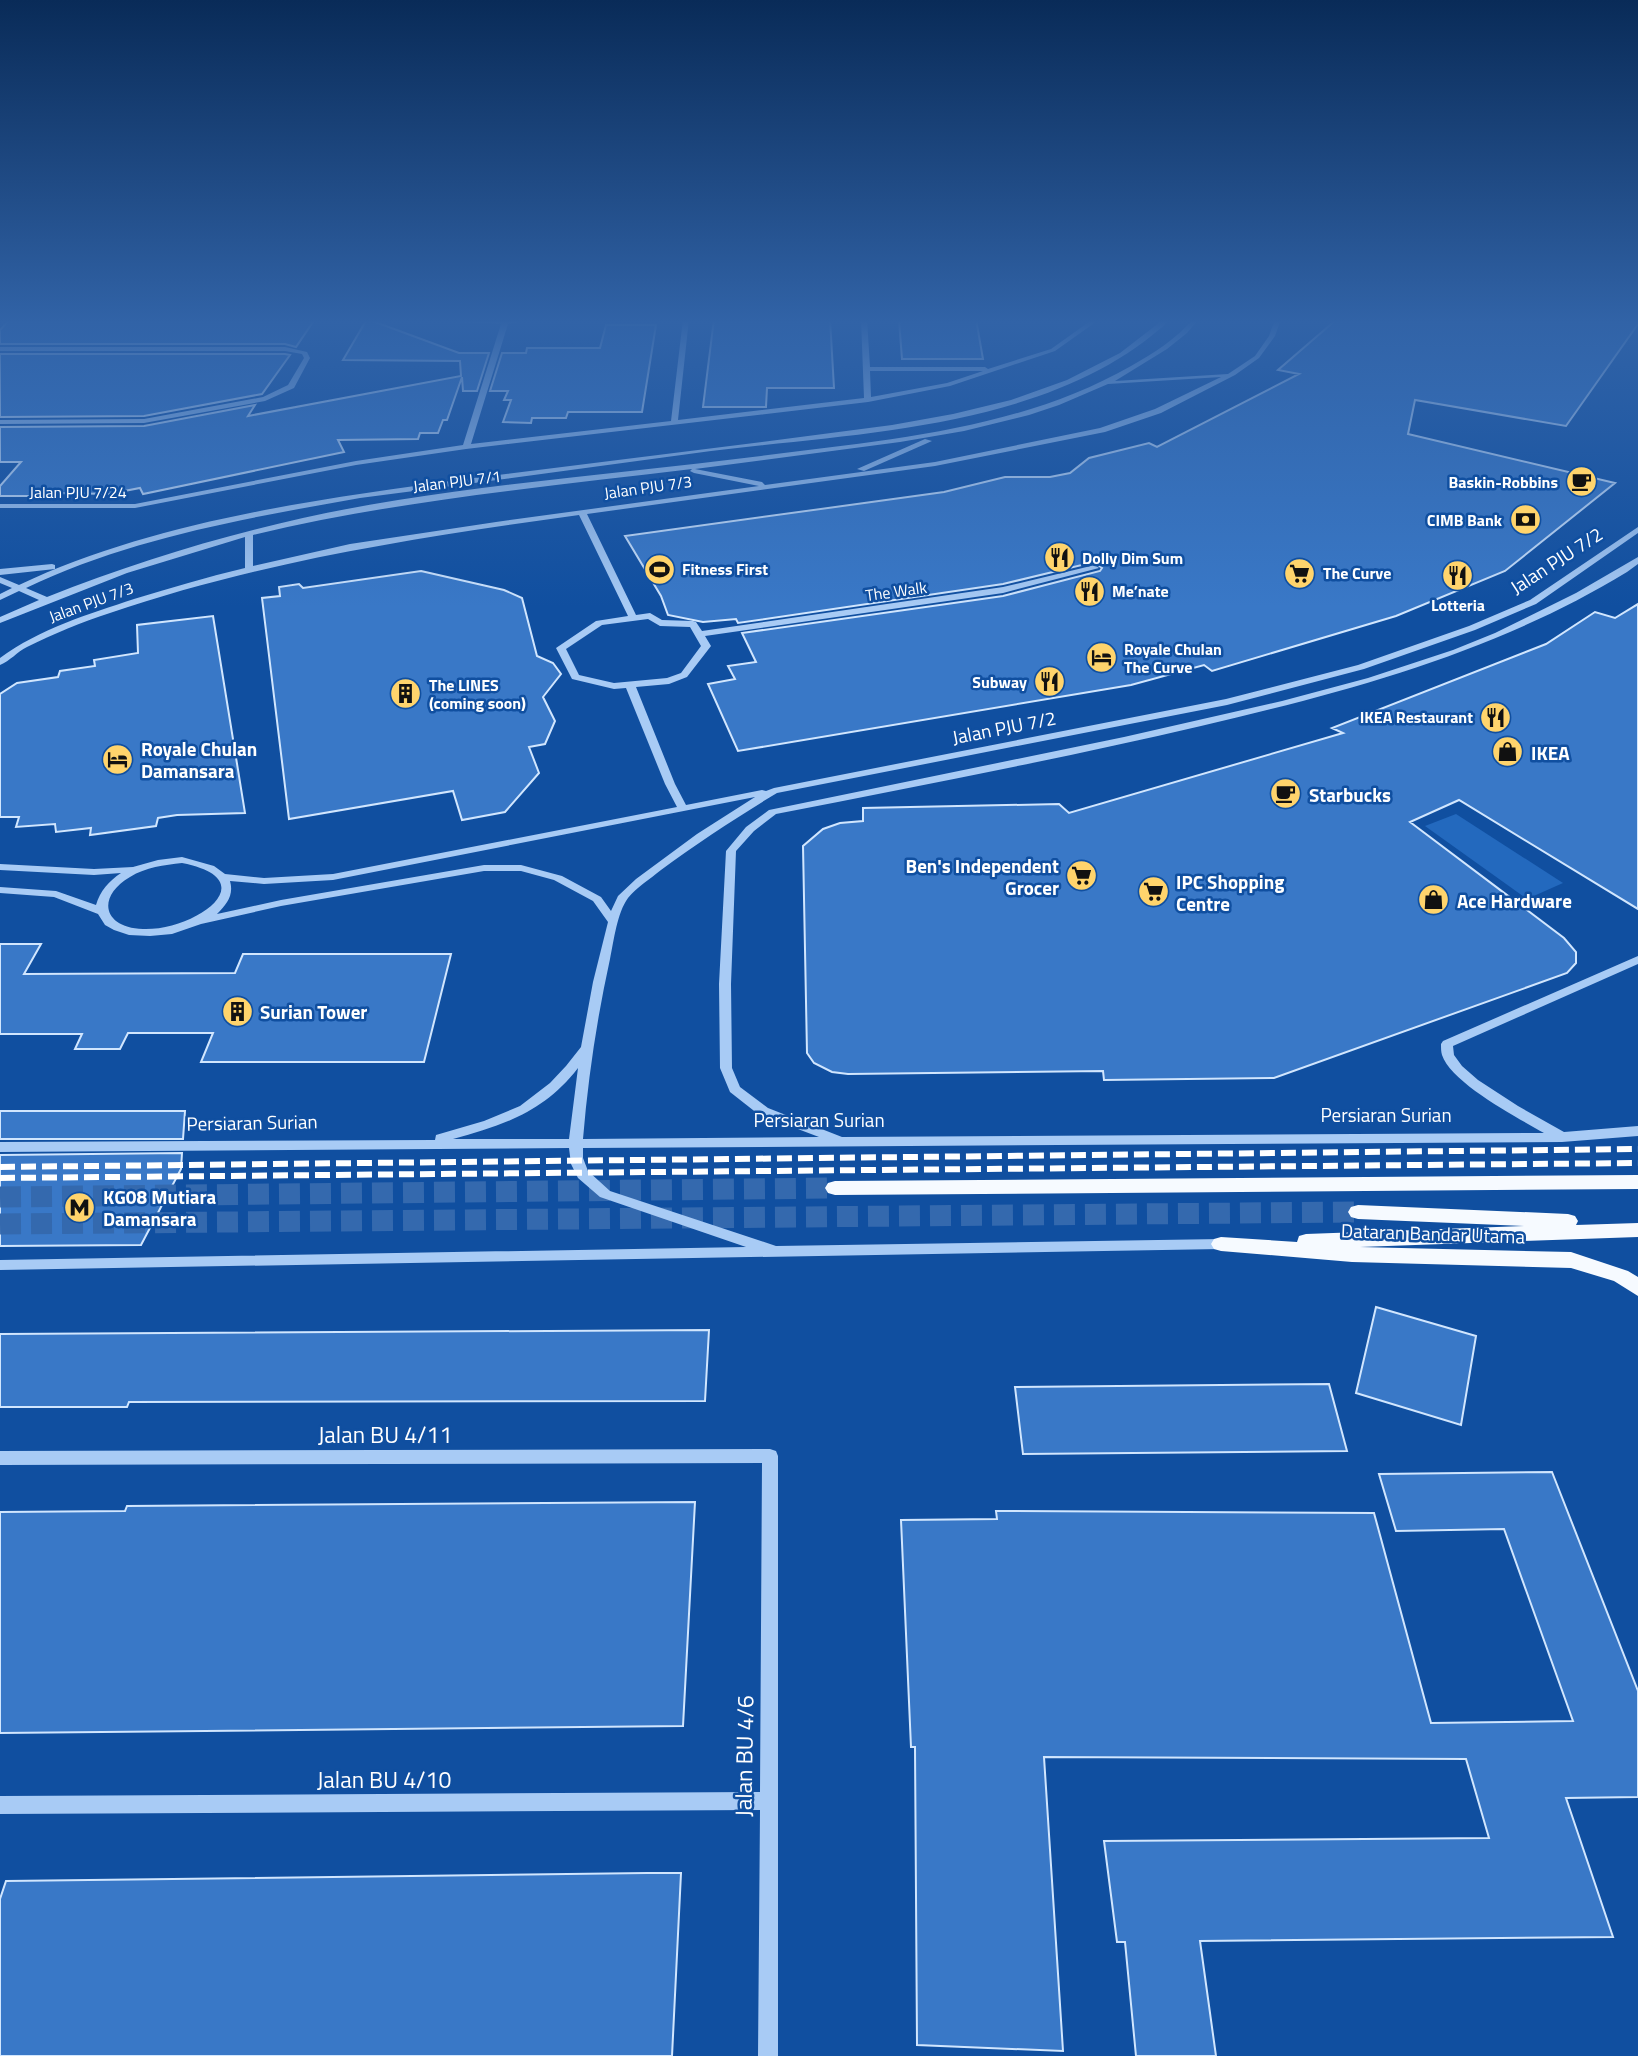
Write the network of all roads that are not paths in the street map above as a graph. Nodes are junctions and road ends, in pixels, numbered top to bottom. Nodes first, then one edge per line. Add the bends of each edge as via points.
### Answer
1 (177, 415) edge
2 (476, 415) edge
3 (675, 415) edge
4 (742, 415) edge
5 (952, 415) edge
6 (1016, 415) edge
7 (1146, 415) edge
8 (0, 422) edge
9 (674, 423) junction
10 (948, 433) junction
11 (466, 447) junction
12 (680, 468) junction
13 (844, 476) junction
14 (772, 486) junction
15 (0, 506) edge
16 (582, 512) junction
17 (1638, 528) edge
18 (249, 534) junction
19 (130, 547) junction
20 (1638, 560) edge
21 (1095, 568) dead end
22 (249, 569) junction
23 (0, 572) edge
24 (0, 580) edge
25 (18, 587) junction
26 (0, 599) edge
27 (44, 599) junction
28 (20, 611) junction
29 (633, 618) junction
30 (0, 620) edge
31 (699, 634) junction
32 (0, 662) edge
33 (630, 685) junction
34 (774, 791) junction
35 (682, 807) junction
36 (0, 867) edge
37 (141, 868) junction
38 (225, 877) junction
39 (0, 890) edge
40 (101, 911) junction
41 (611, 920) junction
42 (199, 921) junction
43 (1638, 960) edge
44 (588, 1047) junction
45 (1638, 1131) edge
46 (1562, 1137) junction
47 (576, 1142) junction
48 (845, 1142) junction
49 (424, 1143) junction
50 (0, 1147) edge
51 (1638, 1182) edge
52 (835, 1188) tunnel mouth
53 (1358, 1212) tunnel mouth
54 (1638, 1227) edge
55 (1220, 1244) junction
56 (774, 1251) junction
57 (0, 1265) edge
58 (1638, 1288) edge
59 (770, 1456) joint
60 (0, 1458) edge
61 (767, 1801) junction
62 (0, 1805) edge
63 (768, 2056) edge

1 - 8 street via 144,421
2 - 11 street
3 - 9 street
4 - 9 street, Jalan PJU 7/24
5 - 19 street, Jalan PJU 7/1 via 360,496 282,509
6 - 10 street, Jalan PJU 7/1
7 - 13 street, Jalan PJU 7/3 via 1102,430 959,459
9 - 11 street, Jalan PJU 7/24
10 - 12 street, Jalan PJU 7/1
10 - 13 street
11 - 15 street, Jalan PJU 7/24 via 356,463 135,506
12 - 14 street
12 - 18 street, Jalan PJU 7/1 via 390,504
13 - 14 street, Jalan PJU 7/3
14 - 16 street, Jalan PJU 7/3
16 - 22 street, Jalan PJU 7/3 via 401,538
16 - 29 street
17 - 34 street, Jalan PJU 7/2 via 1533,601 1361,667 1146,719
18 - 22 street
18 - 27 street, Jalan PJU 7/1 via 149,561
19 - 23 street via 37,570
19 - 25 street, Jalan PJU 7/1
20 - 48 street, Jalan PJU 7/2 via 1510,630 1370,681 1159,733 765,817 731,851 726,1068 735,1089 763,1111
21 - 31 street, The Walk via 1003,590
22 - 32 street, Jalan PJU 7/3 via 71,624
24 - 25 street
25 - 26 street, Jalan PJU 7/1
25 - 27 street
26 - 28 street
27 - 28 street, Jalan PJU 7/1
28 - 30 street, Jalan PJU 7/1
29 - 31 street via 650,616 660,623 693,624
29 - 33 street via 599,623 561,648 575,677
31 - 33 street via 706,646 684,675
33 - 35 street
34 - 35 street
34 - 41 street, Jalan PJU 7/2 via 720,821 647,876 622,898
35 - 38 street via 332,877 264,881
36 - 37 street via 94,872
37 - 38 street via 161,862 201,862
37 - 40 street via 109,887 101,899
38 - 42 street via 228,888 223,899
39 - 40 street via 55,894
40 - 42 street via 120,929 137,933 168,931
41 - 42 street via 597,899 558,878 521,868 484,868
41 - 44 street, Jalan PJU 7/2
43 - 46 street via 1447,1044 1448,1057 1476,1086
44 - 47 street, Jalan PJU 7/2
44 - 49 street via 564,1079 530,1107 503,1122
45 - 46 street, Persiaran Surian
46 - 48 street, Persiaran Surian
47 - 48 street, Persiaran Surian
47 - 49 street, Persiaran Surian
47 - 56 street, Jalan PJU 7/2 via 583,1178 605,1194
49 - 50 street, Persiaran Surian
51 - 52 main road
53 - 54 main road
54 - 55 main road
55 - 56 street
55 - 58 main road, Dataran Bandar Utama via 1352,1254 1571,1260 1621,1276
56 - 57 street
59 - 60 street, Jalan BU 4/11
59 - 61 street, Jalan BU 4/6
61 - 62 street, Jalan BU 4/10
61 - 63 street, Jalan BU 4/6

